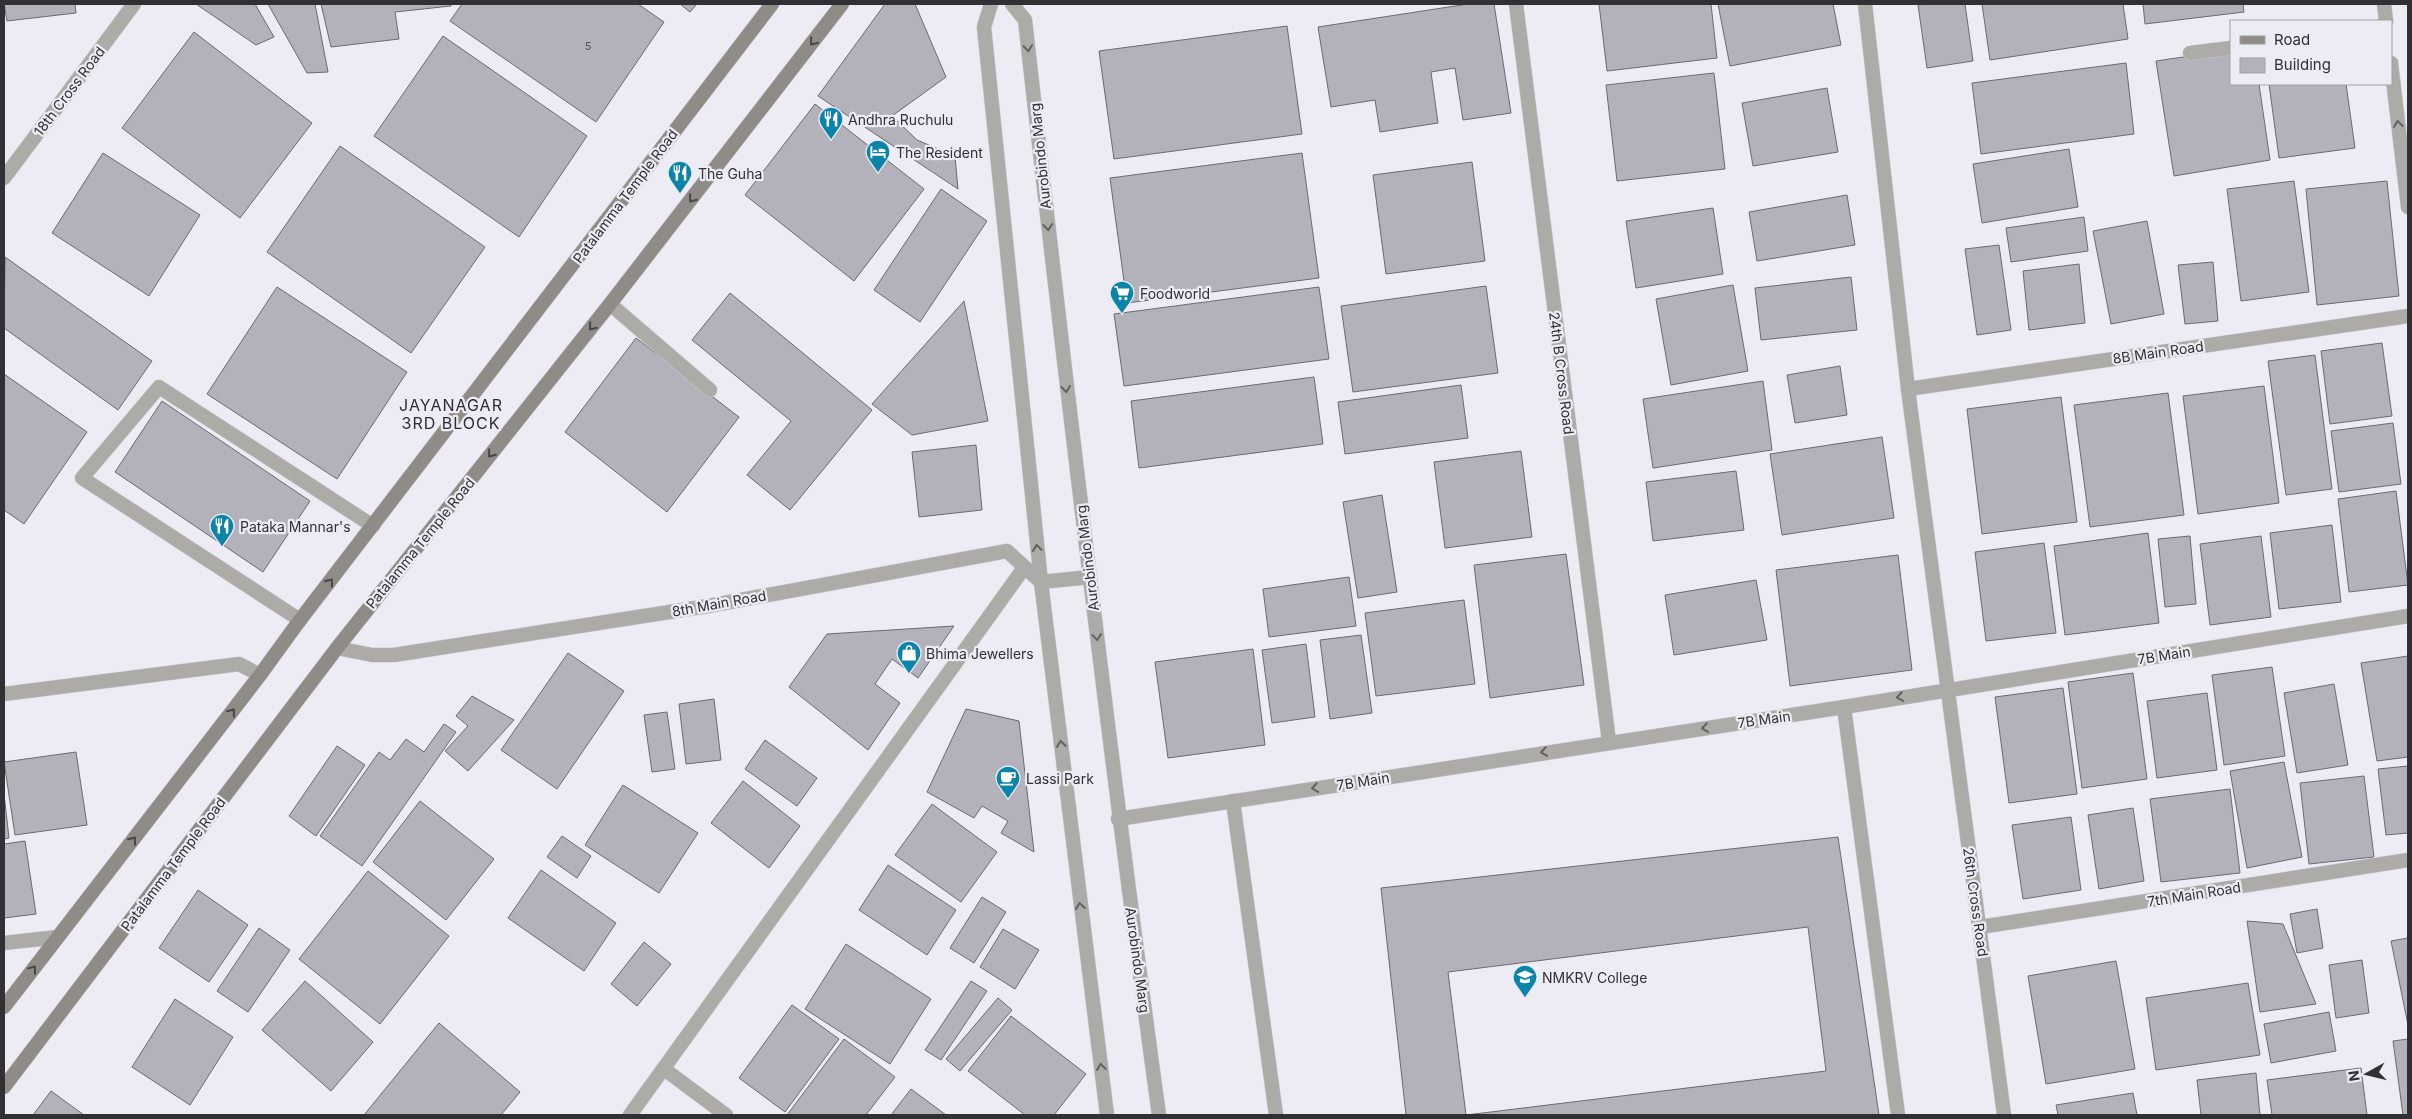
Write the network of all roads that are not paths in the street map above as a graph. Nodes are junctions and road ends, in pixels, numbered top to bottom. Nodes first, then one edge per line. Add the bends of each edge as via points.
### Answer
1 (134, 4) edge
2 (772, 4) edge
3 (842, 4) edge
4 (991, 4) edge
5 (1012, 4) edge
6 (1516, 4) edge
7 (1865, 4) edge
8 (2384, 4) edge
9 (2386, 20) edge
10 (2230, 48) edge
11 (2190, 53) dead end
12 (2392, 71) edge
13 (4, 178) edge
14 (2408, 207) edge
15 (610, 304) junction
16 (2408, 316) edge
17 (1908, 388) junction
18 (710, 390) dead end
19 (372, 526) junction
20 (1024, 568) junction
21 (1090, 577) junction
22 (1041, 582) junction
23 (2408, 616) edge
24 (300, 620) junction
25 (337, 648) junction
26 (260, 676) junction
27 (1948, 689) junction
28 (4, 694) edge
29 (1844, 707) junction
30 (1609, 742) junction
31 (1233, 801) junction
32 (1118, 819) junction
33 (2408, 860) edge
34 (1980, 927) junction
35 (58, 937) junction
36 (4, 943) edge
37 (4, 1007) edge
38 (664, 1069) junction
39 (4, 1087) edge
40 (630, 1115) edge
41 (726, 1115) edge
42 (1107, 1115) edge
43 (1159, 1115) edge
44 (1276, 1115) edge
45 (1898, 1115) edge
46 (2004, 1115) edge

1 - 13 street, 18th Cross Road
2 - 19 main road, Patalamma Temple Road
3 -> 15 main road, Patalamma Temple Road
22 -> 4 street via 984,26
5 -> 21 street, Aurobindo Marg via 1025,20
6 - 30 street, 24th B Cross Road
7 - 17 street, 26th Cross Road
8 - 9 street
10 - 11 street
14 -> 12 street
15 - 18 street
15 -> 25 main road, Patalamma Temple Road
16 - 17 street, 8B Main Road
17 - 27 street, 26th Cross Road
24 -> 19 main road, Patalamma Temple Road
19 - 24 street via 159,388 82,478
20 - 22 street, 8th Main Road
20 - 25 street, 8th Main Road via 1008,551 708,606 394,655 372,655
20 - 38 street
21 - 22 street
21 -> 32 street, Aurobindo Marg
42 -> 22 street
23 - 27 street, 7B Main
24 - 26 main road, Patalamma Temple Road
25 - 39 main road, Patalamma Temple Road
26 - 28 street via 238,664
35 -> 26 main road, Patalamma Temple Road
27 -> 29 street, 7B Main
27 - 34 street, 26th Cross Road
29 -> 30 street, 7B Main
29 - 45 street
30 -> 31 street, 7B Main
31 - 32 street, 7B Main
31 - 44 street
32 - 43 street, Aurobindo Marg
33 - 34 street, 7th Main Road
34 - 46 street, 26th Cross Road
35 - 36 street
37 -> 35 main road, Patalamma Temple Road
38 - 40 street
38 - 41 street

